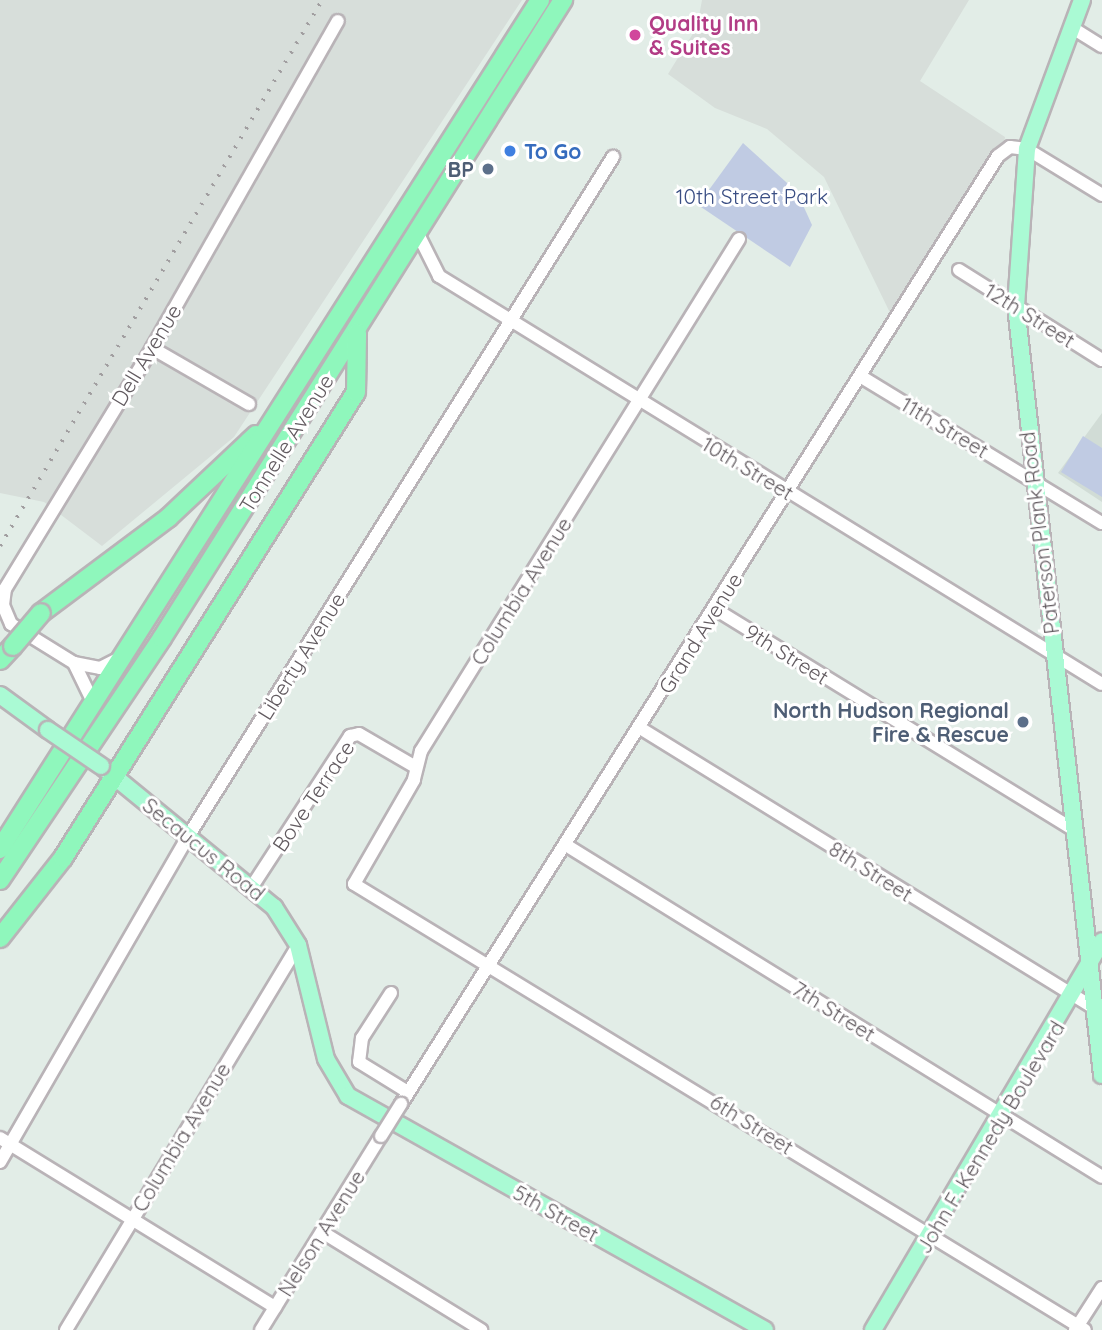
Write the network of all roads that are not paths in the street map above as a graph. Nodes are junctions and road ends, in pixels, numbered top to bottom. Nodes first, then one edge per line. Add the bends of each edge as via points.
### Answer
1 (540, 0) edge
2 (563, 0) edge
3 (1082, 0) edge
4 (338, 21) dead end
5 (1071, 27) junction
6 (1102, 46) edge
7 (1027, 149) junction
8 (613, 157) dead end
9 (1102, 195) edge
10 (417, 232) junction
11 (739, 239) dead end
12 (959, 270) dead end
13 (1016, 306) junction
14 (510, 323) junction
15 (358, 326) junction
16 (152, 348) junction
17 (1102, 360) edge
18 (860, 376) junction
19 (249, 404) dead end
20 (639, 404) junction
21 (285, 405) junction
22 (1032, 480) junction
23 (787, 491) junction
24 (1102, 523) edge
25 (715, 609) junction
26 (130, 649) junction
27 (1054, 654) junction
28 (0, 660) edge
29 (74, 663) junction
30 (1102, 684) edge
31 (0, 695) edge
32 (94, 704) junction
33 (640, 728) junction
34 (414, 766) junction
35 (116, 777) junction
36 (1074, 830) junction
37 (189, 835) junction
38 (566, 845) junction
39 (0, 849) edge
40 (0, 880) edge
41 (253, 885) junction
42 (416, 924) joint
43 (0, 938) edge
44 (1102, 942) edge
45 (298, 945) junction
46 (1090, 966) junction
47 (488, 967) junction
48 (391, 993) dead end
49 (1074, 996) junction
50 (1098, 1011) edge
51 (1102, 1075) edge
52 (408, 1092) junction
53 (348, 1096) joint
54 (1003, 1116) junction
55 (382, 1136) joint
56 (5, 1141) edge
57 (0, 1162) edge
58 (1102, 1177) edge
59 (130, 1222) junction
60 (322, 1232) junction
61 (931, 1236) junction
62 (1102, 1288) edge
63 (275, 1307) junction
64 (1079, 1329) edge
65 (66, 1330) edge
66 (261, 1330) edge
67 (481, 1330) edge
68 (765, 1330) edge
69 (873, 1330) edge

1 - 21 highway, Tonnelle Avenue
2 - 10 highway, Tonnelle Avenue
3 - 5 main road, Paterson Plank Road
4 - 16 street, Dell Avenue
5 - 6 street
5 - 7 main road, Paterson Plank Road
7 - 9 street
7 - 13 main road, Paterson Plank Road
7 - 18 street, Grand Avenue via 1010,147 998,156
8 - 14 street, Liberty Avenue
10 - 14 street, 10th Street via 439,276
10 - 15 highway, Tonnelle Avenue
11 - 20 street, Columbia Avenue
12 - 13 street, 12th Street
13 - 17 street, 12th Street
13 - 22 main road, Paterson Plank Road
14 - 20 street, 10th Street
14 - 37 street, Liberty Avenue
15 - 35 highway via 356,392
15 - 40 highway, Tonnelle Avenue via 162,638
16 - 19 street
16 - 29 street, Dell Avenue via 5,589 11,624
18 - 22 street, 11th Street
18 - 23 street, Grand Avenue
20 - 23 street, 10th Street
20 - 34 street, Columbia Avenue
21 - 26 highway, Tonnelle Avenue
21 - 28 highway, bridge via 214,479 41,613
22 - 24 street, 11th Street
22 - 27 main road, Paterson Plank Road
23 - 25 street, Grand Avenue
23 - 27 street, 10th Street
25 - 33 street, Grand Avenue
25 - 36 street, 9th Street
26 - 29 street via 100,668
26 - 32 highway, Tonnelle Avenue
27 - 30 street, 10th Street
27 - 36 main road, Paterson Plank Road
29 - 32 street
31 - 35 main road, Secaucus Road, bridge
32 - 39 highway, Tonnelle Avenue
33 - 38 street, Grand Avenue
33 - 49 street, 8th Street
34 - 41 street, Bove Terrace via 351,736
34 - 42 street, Columbia Avenue via 414,780 354,879
35 - 37 main road, Secaucus Road
35 - 43 highway
36 - 46 main road, Paterson Plank Road
37 - 41 main road, Secaucus Road
37 - 56 street, Liberty Avenue
38 - 47 street, Grand Avenue
38 - 54 street, 7th Street
41 - 45 main road, Secaucus Road
42 - 47 street, 6th Street
44 - 46 main road, John F. Kennedy Boulevard
45 - 53 main road, Secaucus Road via 326,1059
45 - 59 street, Columbia Avenue
46 - 49 main road, John F. Kennedy Boulevard
46 - 50 main road, Paterson Plank Road
47 - 52 street, Grand Avenue
47 - 61 street, 6th Street via 516,978
48 - 52 street via 362,1038 359,1062
49 - 50 street, 8th Street
49 - 54 main road, John F. Kennedy Boulevard
50 - 51 main road, Paterson Plank Road
52 - 55 street, Grand Avenue, bridge
53 - 68 main road, 5th Street
54 - 58 street, 7th Street
54 - 61 main road, John F. Kennedy Boulevard
55 - 60 street, Nelson Avenue
56 - 57 street, Liberty Avenue
56 - 59 street
59 - 63 street
59 - 65 street, Columbia Avenue
60 - 63 street, Nelson Avenue
60 - 67 street
61 - 64 street, 6th Street
61 - 69 main road, John F. Kennedy Boulevard
62 - 64 street
63 - 66 street, Nelson Avenue

